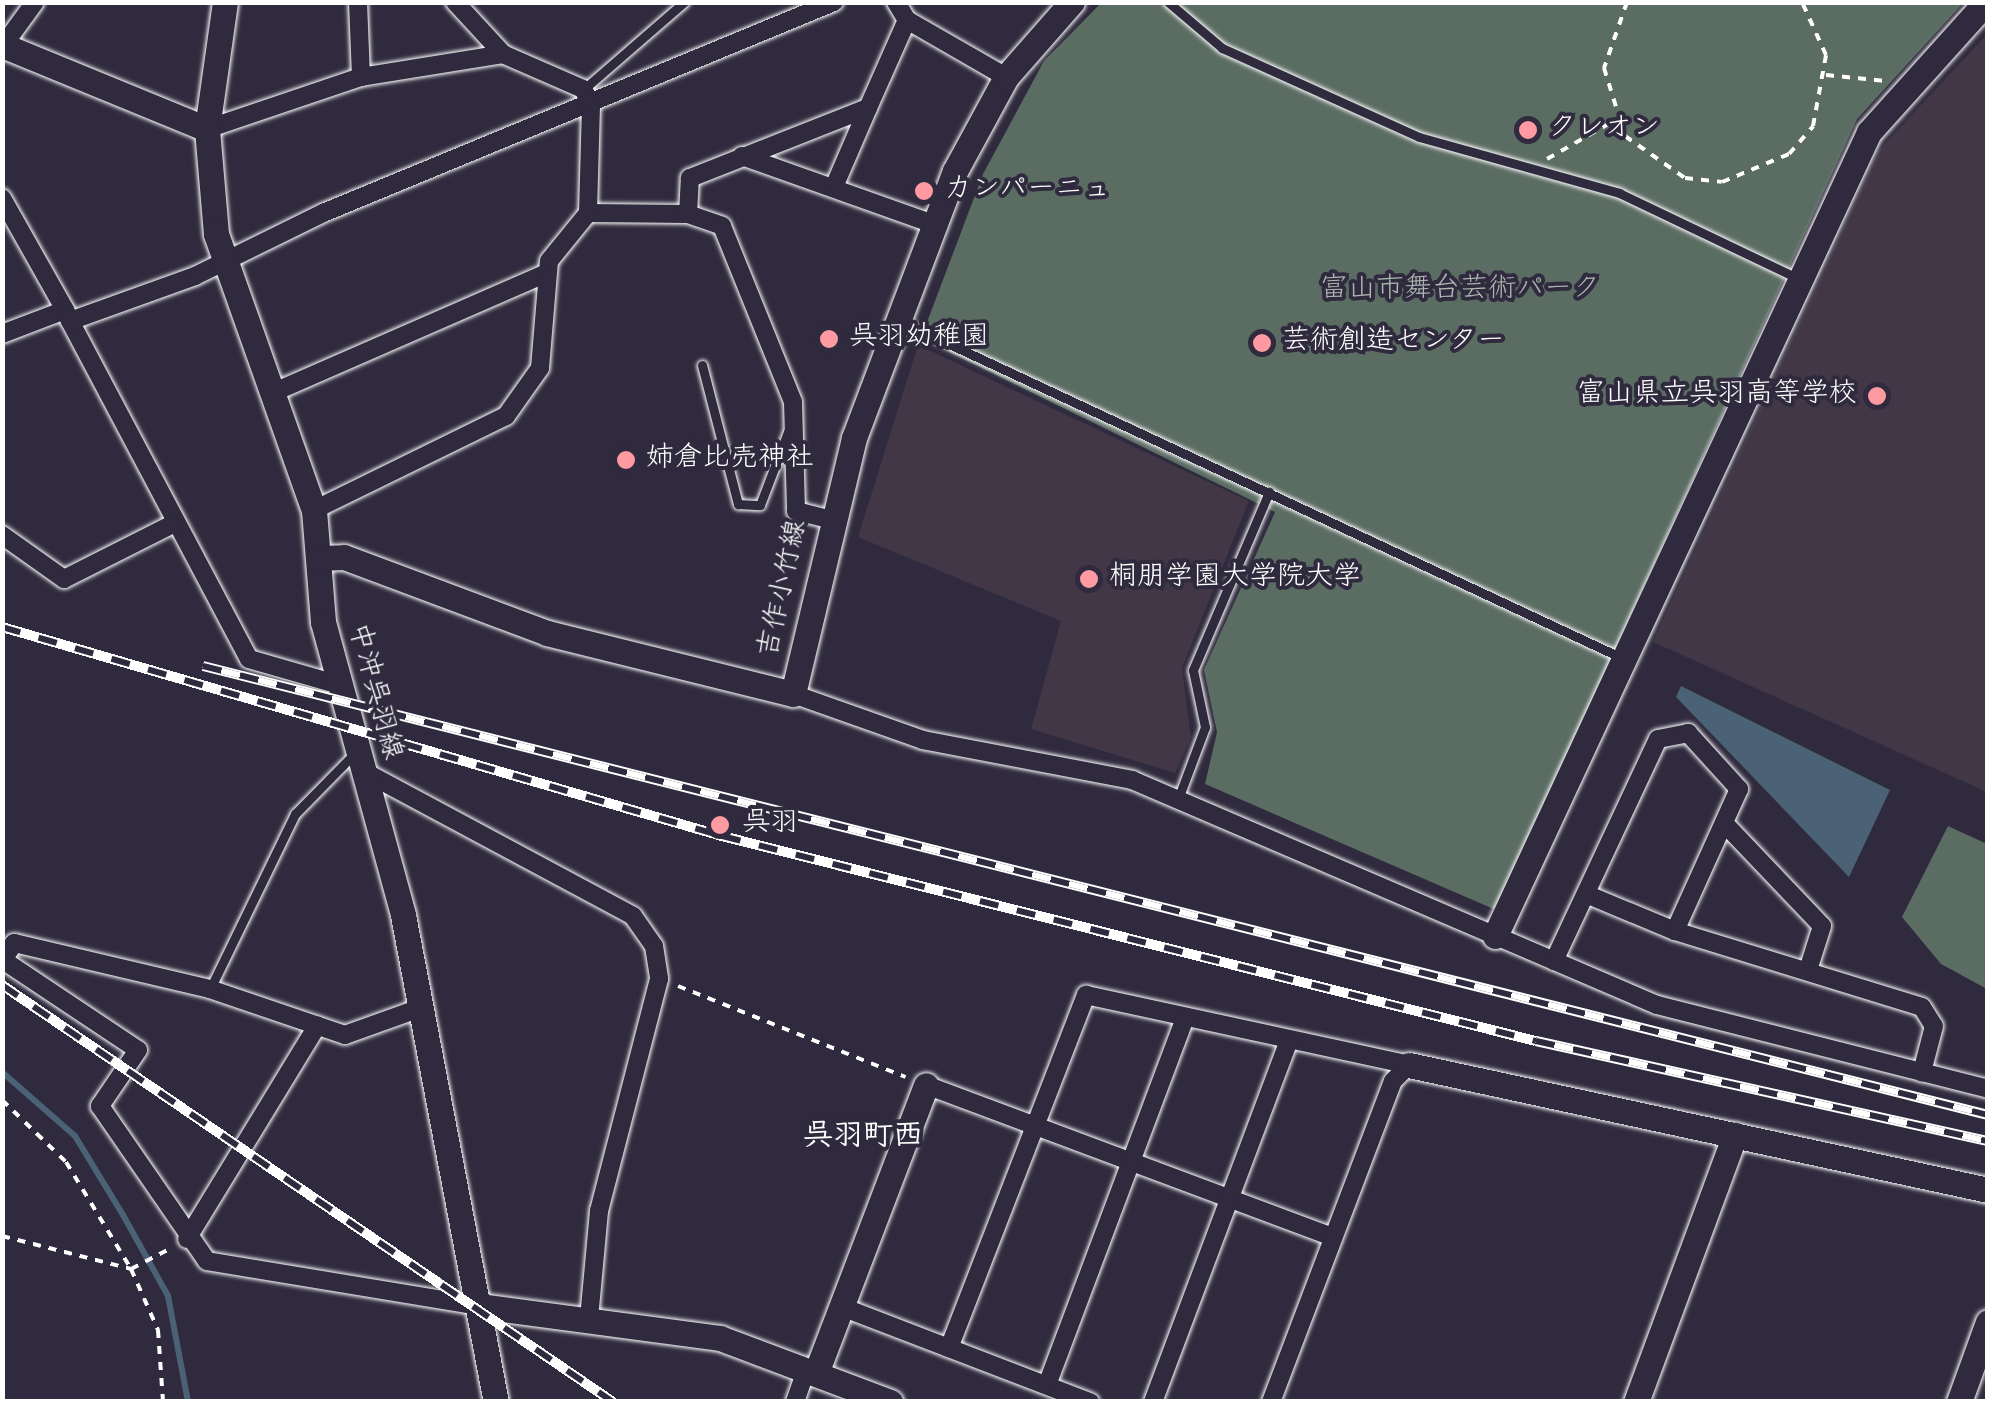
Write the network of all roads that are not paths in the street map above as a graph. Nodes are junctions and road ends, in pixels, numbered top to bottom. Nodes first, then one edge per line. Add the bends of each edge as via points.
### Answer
1 (35, 2) edge
2 (225, 2) edge
3 (358, 2) edge
4 (456, 2) edge
5 (684, 2) edge
6 (834, 2) edge
7 (1072, 2) edge
8 (1168, 2) edge
9 (1986, 2) edge
10 (899, 7) edge
11 (803, 8) edge
12 (3, 46) edge
13 (503, 54) junction
14 (361, 77) junction
15 (1006, 77) junction
16 (587, 96) junction
17 (868, 108) junction
18 (208, 129) junction
19 (742, 156) junction
20 (834, 186) junction
21 (2, 198) edge
22 (588, 213) junction
23 (688, 214) junction
24 (936, 225) junction
25 (224, 260) junction
26 (546, 274) junction
27 (1800, 279) junction
28 (67, 316) junction
29 (896, 319) junction
30 (2, 334) edge
31 (702, 366) dead end
32 (272, 392) junction
33 (791, 422) junction
34 (1268, 492) junction
35 (314, 510) junction
36 (831, 520) junction
37 (173, 524) junction
38 (2, 534) edge
39 (320, 558) junction
40 (1622, 658) junction
41 (336, 684) junction
42 (793, 694) junction
43 (360, 762) junction
44 (1177, 802) junction
45 (1724, 824) junction
46 (1586, 894) junction
47 (1675, 932) junction
48 (1495, 936) junction
49 (1554, 961) junction
50 (1808, 967) junction
51 (210, 989) junction
52 (423, 1008) junction
53 (1185, 1018) junction
54 (317, 1026) junction
55 (1288, 1043) junction
56 (1409, 1065) junction
57 (1922, 1072) junction
58 (926, 1086) joint
59 (1988, 1088) edge
60 (1035, 1126) junction
61 (1736, 1135) junction
62 (1132, 1162) junction
63 (1988, 1190) edge
64 (1230, 1199) junction
65 (1332, 1237) junction
66 (188, 1242) junction
67 (480, 1306) junction
68 (842, 1307) junction
69 (590, 1318) junction
70 (1988, 1322) edge
71 (949, 1348) junction
72 (811, 1371) junction
73 (1047, 1385) junction
74 (496, 1402) edge
75 (795, 1402) edge
76 (890, 1402) edge
77 (1090, 1402) edge
78 (1152, 1402) edge
79 (1272, 1402) edge
80 (1636, 1402) edge
81 (1958, 1402) edge

1 - 12 street
2 - 18 main road, 中沖呉羽線
3 - 14 street
4 - 13 street
5 - 16 lane
6 - 11 street
7 - 15 main road, 吉作小竹線
8 - 27 lane via 1222,48 1419,137 1630,198
9 - 27 main road via 1868,132
10 - 15 street
10 - 17 street
11 - 16 street
12 - 18 main road
13 - 14 street
13 - 16 street
14 - 18 street
15 - 24 main road, 吉作小竹線
16 - 22 street
16 - 25 street
17 - 19 street
17 - 20 street
18 - 25 main road, 中沖呉羽線
19 - 20 street
19 - 23 street via 690,178
20 - 24 street
21 - 28 street
22 - 23 street
22 - 26 street
23 - 33 street via 722,226 793,402
24 - 29 main road, 吉作小竹線
25 - 28 street
25 - 32 main road, 中沖呉羽線
26 - 32 street
26 - 35 street via 540,368 506,416
27 - 40 main road
28 - 30 street
28 - 37 street
29 - 34 lane
29 - 36 main road, 吉作小竹線
31 - 33 lane via 738,504 760,505
32 - 35 main road, 中沖呉羽線
33 - 36 street via 796,511
34 - 40 lane
34 - 44 lane via 1194,670 1205,728
35 - 39 main road, 中沖呉羽線
36 - 42 main road, 吉作小竹線
37 - 38 street via 64,578
37 - 41 street via 250,659
39 - 41 main road, 中沖呉羽線
39 - 42 main road, 吉作小竹線 via 344,557 548,633
40 - 48 main road
41 - 43 main road, 中沖呉羽線
42 - 44 street via 922,740 1132,780
43 - 51 lane via 295,814
43 - 52 main road, 中沖呉羽線
43 - 69 street via 633,916 654,946 659,979 600,1211
44 - 48 street
45 - 46 street via 1740,789 1688,733 1658,739
45 - 47 street
45 - 50 street via 1822,926
46 - 47 street
46 - 49 street
47 - 50 street
48 - 49 street
49 - 57 street via 1657,1005
50 - 57 street via 1922,1008 1934,1026
51 - 54 street
51 - 66 street via 14,943 3,960 138,1050 100,1106
52 - 54 street via 357,1036
52 - 67 main road, 中沖呉羽線
53 - 55 street
53 - 60 street via 1086,995
53 - 62 street
54 - 66 street
55 - 56 street
55 - 64 street
56 - 61 main road
56 - 65 street via 1393,1081
57 - 59 street
58 - 60 street
58 - 68 main road
60 - 62 street
60 - 71 street
61 - 63 main road
61 - 80 main road
62 - 64 street
62 - 73 street
64 - 65 street
64 - 78 street
65 - 79 street
66 - 67 street via 221,1266
67 - 69 main road
67 - 74 main road, 中沖呉羽線
68 - 71 street
68 - 72 main road
69 - 72 main road via 720,1338
70 - 81 main road
71 - 73 street
72 - 75 street
72 - 76 main road
73 - 77 street

